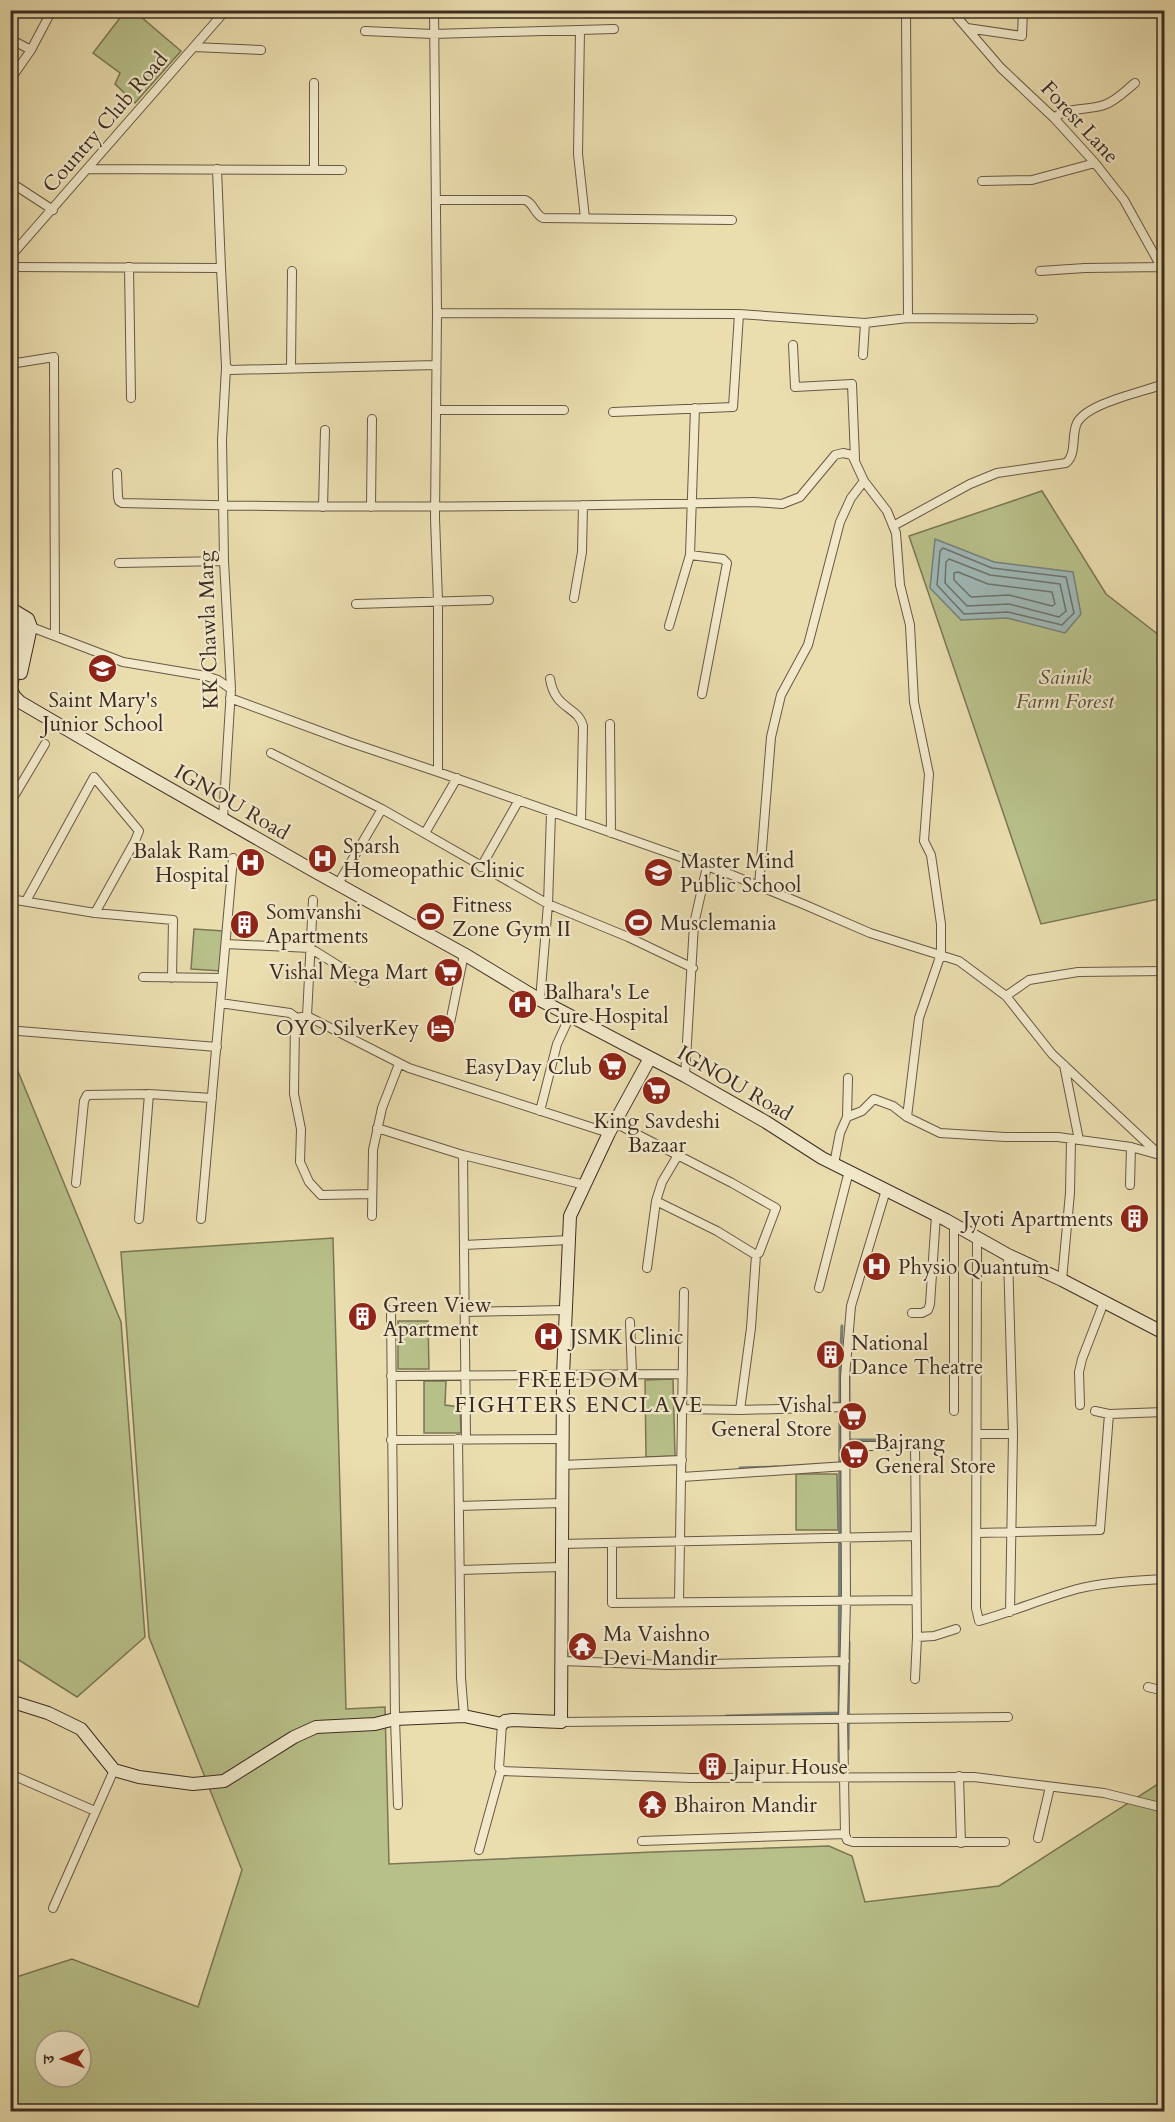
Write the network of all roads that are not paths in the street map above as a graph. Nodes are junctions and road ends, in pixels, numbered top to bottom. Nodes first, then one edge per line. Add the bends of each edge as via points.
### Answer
1 (52, 10) edge
2 (226, 10) edge
3 (434, 10) edge
4 (906, 10) edge
5 (951, 10) edge
6 (1023, 10) edge
7 (967, 28) junction
8 (614, 29) dead end
9 (580, 30) junction
10 (365, 31) dead end
11 (433, 34) junction
12 (10, 39) edge
13 (195, 47) junction
14 (31, 50) junction
15 (261, 50) dead end
16 (10, 80) edge
17 (314, 82) dead end
18 (1135, 83) dead end
19 (1054, 118) junction
20 (1095, 163) junction
21 (87, 169) junction
22 (217, 169) junction
23 (314, 170) junction
24 (342, 170) dead end
25 (10, 182) edge
26 (982, 182) dead end
27 (436, 200) junction
28 (53, 210) junction
29 (585, 218) junction
30 (732, 220) dead end
31 (10, 257) edge
32 (10, 267) edge
33 (129, 267) junction
34 (221, 268) junction
35 (1164, 269) edge
36 (292, 271) dead end
37 (1040, 271) dead end
38 (437, 313) junction
39 (739, 314) junction
40 (908, 318) junction
41 (1033, 319) dead end
42 (865, 323) junction
43 (793, 345) dead end
44 (863, 355) dead end
45 (10, 364) edge
46 (436, 365) junction
47 (226, 368) junction
48 (291, 368) junction
49 (1164, 384) edge
50 (131, 398) dead end
51 (695, 408) junction
52 (437, 410) junction
53 (564, 410) dead end
54 (613, 412) dead end
55 (372, 419) dead end
56 (325, 430) dead end
57 (855, 459) junction
58 (117, 473) dead end
59 (864, 481) junction
60 (692, 504) junction
61 (583, 505) junction
62 (224, 506) junction
63 (323, 507) junction
64 (371, 507) junction
65 (435, 507) junction
66 (894, 526) junction
67 (690, 555) junction
68 (224, 561) junction
69 (119, 562) dead end
70 (574, 598) dead end
71 (489, 600) dead end
72 (438, 601) junction
73 (356, 604) dead end
74 (10, 608) edge
75 (10, 616) edge
76 (669, 626) dead end
77 (31, 627) junction
78 (55, 635) junction
79 (550, 679) dead end
80 (12, 693) junction
81 (230, 694) junction
82 (702, 694) dead end
83 (610, 724) dead end
84 (45, 744) dead end
85 (271, 753) dead end
86 (438, 772) junction
87 (457, 778) junction
88 (519, 800) junction
89 (10, 802) edge
90 (382, 809) junction
91 (551, 813) junction
92 (223, 819) junction
93 (581, 822) junction
94 (425, 833) junction
95 (611, 833) junction
96 (233, 858) dead end
97 (481, 867) junction
98 (706, 871) dead end
99 (338, 884) junction
100 (759, 886) junction
101 (10, 899) edge
102 (313, 900) dead end
103 (26, 901) junction
104 (548, 904) junction
105 (95, 912) junction
106 (226, 944) junction
107 (310, 948) junction
108 (464, 954) junction
109 (941, 954) junction
110 (693, 968) junction
111 (1164, 971) edge
112 (143, 977) dead end
113 (172, 978) junction
114 (222, 978) junction
115 (366, 983) dead end
116 (1005, 996) junction
117 (540, 999) junction
118 (220, 1003) junction
119 (307, 1016) junction
120 (570, 1016) junction
121 (297, 1018) junction
122 (450, 1023) dead end
123 (19, 1031) dead end
124 (216, 1047) junction
125 (650, 1058) junction
126 (399, 1064) junction
127 (1064, 1065) junction
128 (685, 1076) junction
129 (848, 1078) dead end
130 (149, 1094) junction
131 (212, 1098) junction
132 (540, 1111) junction
133 (907, 1117) junction
134 (847, 1118) junction
135 (377, 1128) junction
136 (612, 1128) junction
137 (1164, 1137) edge
138 (1075, 1140) junction
139 (1131, 1147) junction
140 (463, 1155) junction
141 (678, 1155) junction
142 (1162, 1157) edge
143 (834, 1164) junction
144 (849, 1171) junction
145 (76, 1183) dead end
146 (585, 1185) junction
147 (1130, 1185) dead end
148 (886, 1190) junction
149 (372, 1194) junction
150 (656, 1201) junction
151 (936, 1215) junction
152 (372, 1216) dead end
153 (139, 1219) dead end
154 (201, 1219) dead end
155 (954, 1225) junction
156 (977, 1239) junction
157 (569, 1240) junction
158 (464, 1245) junction
159 (756, 1255) junction
160 (1008, 1255) junction
161 (646, 1268) dead end
162 (1062, 1280) junction
163 (819, 1288) dead end
164 (684, 1292) dead end
165 (1104, 1302) junction
166 (391, 1310) dead end
167 (565, 1310) junction
168 (464, 1312) junction
169 (912, 1313) dead end
170 (630, 1322) dead end
171 (1164, 1333) edge
172 (632, 1374) junction
173 (683, 1374) junction
174 (467, 1375) junction
175 (563, 1375) junction
176 (391, 1376) junction
177 (1080, 1405) dead end
178 (846, 1407) junction
179 (684, 1409) junction
180 (740, 1410) junction
181 (954, 1411) dead end
182 (1095, 1411) dead end
183 (1164, 1412) edge
184 (1109, 1414) junction
185 (977, 1434) junction
186 (1014, 1434) junction
187 (462, 1439) junction
188 (563, 1439) junction
189 (391, 1440) junction
190 (846, 1446) junction
191 (682, 1460) junction
192 (562, 1465) junction
193 (846, 1466) junction
194 (682, 1477) junction
195 (562, 1503) junction
196 (459, 1506) junction
197 (1013, 1532) junction
198 (977, 1533) junction
199 (916, 1536) junction
200 (846, 1537) junction
201 (680, 1541) junction
202 (561, 1544) junction
203 (612, 1544) junction
204 (562, 1567) junction
205 (460, 1570) junction
206 (1164, 1579) edge
207 (846, 1600) junction
208 (916, 1600) junction
209 (679, 1602) junction
210 (1010, 1612) junction
211 (956, 1629) dead end
212 (917, 1637) junction
213 (563, 1661) junction
214 (845, 1661) junction
215 (915, 1679) dead end
216 (1148, 1687) dead end
217 (1164, 1691) edge
218 (10, 1701) edge
219 (464, 1716) junction
220 (1008, 1717) dead end
221 (395, 1719) junction
222 (840, 1719) junction
223 (561, 1722) junction
224 (502, 1724) junction
225 (114, 1770) junction
226 (501, 1770) junction
227 (10, 1774) edge
228 (959, 1776) junction
229 (845, 1778) junction
230 (1050, 1787) junction
231 (398, 1806) dead end
232 (1164, 1808) edge
233 (95, 1811) junction
234 (845, 1834) junction
235 (1038, 1838) dead end
236 (642, 1841) dead end
237 (1005, 1842) dead end
238 (961, 1843) junction
239 (479, 1850) dead end
240 (53, 1908) dead end

1 - 14 street
2 - 13 street, Country Club Road
3 - 11 street
4 - 40 street
5 - 7 street, Forest Lane
6 - 7 street via 1022,36
7 - 19 street, Forest Lane via 1001,68
8 - 9 street
9 - 11 street
9 - 29 street via 578,154
10 - 11 street
11 - 27 street
12 - 14 street
13 - 15 street
13 - 21 street, Country Club Road
14 - 16 street
17 - 23 street
18 - 19 street via 1111,102 1066,110
19 - 20 street, Forest Lane
20 - 26 street via 1032,180
20 - 35 street, Forest Lane via 1124,200
21 - 22 street
21 - 28 street, Country Club Road
22 - 23 street
22 - 34 street, KK Chawla Marg
23 - 24 street
25 - 28 street
27 - 29 street via 525,200 543,218
27 - 38 street
28 - 31 street, Country Club Road
29 - 30 street
32 - 33 street
33 - 34 street
33 - 50 street
34 - 47 street, KK Chawla Marg
35 - 37 street
36 - 48 street
38 - 39 street
38 - 46 street
39 - 42 street
39 - 51 street via 734,406
40 - 41 street
40 - 42 street
42 - 44 street
43 - 57 street via 795,387 852,384
45 - 78 street via 54,357
46 - 48 street
46 - 52 street
47 - 48 street
47 - 62 street, KK Chawla Marg
49 - 66 street via 1106,402 1082,416 1066,462 997,473
51 - 54 street
51 - 60 street
52 - 53 street
52 - 65 street
55 - 64 street
56 - 63 street
57 - 59 street
57 - 60 street via 849,454 835,455 800,497 788,503
58 - 62 street via 120,502
59 - 66 street
59 - 100 street via 840,522 807,645 781,695 771,737
60 - 61 street
60 - 67 street
61 - 65 street
61 - 70 street via 581,559
62 - 63 street
62 - 68 street, KK Chawla Marg
63 - 64 street
64 - 65 street
65 - 72 street
66 - 109 street via 900,585 910,625 914,702 928,774 924,841 931,855 941,924
67 - 76 street
67 - 82 street via 723,559 727,564
68 - 69 street
68 - 81 street, KK Chawla Marg
71 - 72 street
72 - 73 street
72 - 86 street
74 - 77 street via 28,619
75 - 80 street via 21,630
77 - 78 street
77 - 80 street
78 - 81 street via 123,662 218,680
79 - 93 street via 554,696 579,717 583,726
80 - 92 street, IGNOU Road via 20,702
81 - 86 street via 349,742
81 - 92 street, KK Chawla Marg
83 - 95 street
84 - 89 street
85 - 90 street
86 - 87 street
87 - 88 street
87 - 94 street
88 - 91 street
88 - 97 street
90 - 94 street
90 - 99 street
91 - 93 street
91 - 104 street
92 - 99 street, IGNOU Road
93 - 95 street
94 - 97 street
95 - 100 street
96 - 106 street
97 - 104 street
98 - 110 street via 694,924
99 - 108 street, IGNOU Road
100 - 109 street via 870,933
101 - 103 street
102 - 107 street
103 - 105 street
103 - 105 street via 94,777 139,831
104 - 110 street
104 - 117 street
105 - 113 street via 172,920
106 - 107 street
106 - 114 street
107 - 115 street
107 - 119 street
108 - 117 street, IGNOU Road
108 - 122 street
109 - 116 street via 959,961
109 - 133 street via 919,1018
110 - 128 street
111 - 116 street via 1078,972 1029,980
112 - 113 street
113 - 114 street
114 - 118 street
116 - 127 street
117 - 120 street, IGNOU Road
118 - 121 street via 290,1013
118 - 124 street
119 - 121 street
119 - 126 street
120 - 125 street, IGNOU Road
120 - 132 street via 557,1044
121 - 149 street via 294,1094 301,1129 300,1162 309,1182 321,1195
123 - 124 street
124 - 131 street
125 - 128 street, IGNOU Road
125 - 136 street
126 - 132 street
126 - 135 street
127 - 138 street
127 - 142 street
128 - 143 street, IGNOU Road
129 - 134 street
130 - 131 street
130 - 145 street via 87,1095
130 - 153 street
131 - 154 street
132 - 136 street
133 - 134 street via 893,1106 874,1100
133 - 138 street via 940,1133
134 - 143 street
135 - 140 street
135 - 149 street via 371,1166
136 - 141 street
136 - 146 street
137 - 142 street
138 - 139 street
138 - 162 street
139 - 142 street
139 - 147 street
140 - 146 street
140 - 158 street
141 - 150 street
141 - 159 street via 776,1208
143 - 144 street, IGNOU Road
144 - 148 street, IGNOU Road
144 - 163 street
146 - 157 street via 570,1216
148 - 151 street, IGNOU Road
148 - 178 street via 849,1317
149 - 152 street
150 - 159 street
150 - 161 street
151 - 155 street, IGNOU Road
151 - 169 street via 930,1304 928,1310
155 - 156 street, IGNOU Road
155 - 181 street
156 - 160 street, IGNOU Road
156 - 185 street
157 - 158 street
157 - 167 street
158 - 168 street
159 - 180 street
160 - 162 street, IGNOU Road
160 - 186 street
162 - 165 street, IGNOU Road
164 - 173 street
165 - 171 street, IGNOU Road
165 - 177 street via 1082,1359
166 - 176 street
167 - 168 street
167 - 175 street
168 - 174 street
170 - 172 street
172 - 173 street
172 - 175 street
173 - 179 street
174 - 175 street
174 - 176 street
174 - 187 street
175 - 188 street
176 - 189 street
178 - 180 street
178 - 190 street
179 - 180 street
179 - 191 street
182 - 184 street
183 - 184 street
184 - 197 street via 1100,1530
185 - 186 street
185 - 198 street
186 - 197 street
187 - 188 street
187 - 189 street
187 - 196 street
188 - 192 street
189 - 221 street
190 - 193 street
190 - 199 street via 915,1446
191 - 192 street
191 - 194 street
192 - 195 street
193 - 194 street
193 - 200 street
194 - 201 street
195 - 196 street
195 - 202 street
196 - 205 street
197 - 198 street
197 - 210 street
198 - 210 street via 979,1621
199 - 200 street
199 - 208 street
200 - 201 street
200 - 207 street
201 - 203 street
201 - 209 street
202 - 203 street
202 - 204 street
203 - 209 street via 612,1603
204 - 205 street
204 - 213 street
205 - 219 street
206 - 210 street via 1098,1584
207 - 208 street
207 - 209 street
207 - 214 street
208 - 212 street
211 - 212 street
212 - 215 street
213 - 214 street via 687,1665
213 - 223 street
214 - 222 street
216 - 217 street
218 - 225 street via 48,1713 81,1730
219 - 221 street
219 - 224 street
220 - 222 street
221 - 225 street via 316,1727 214,1784 139,1777
221 - 231 street
222 - 223 street
222 - 229 street
223 - 224 street via 513,1720
224 - 226 street
225 - 233 street
226 - 229 street via 691,1778
226 - 239 street
227 - 233 street
228 - 229 street
228 - 230 street
228 - 238 street
229 - 234 street
230 - 232 street via 1104,1793
230 - 235 street
233 - 240 street
234 - 236 street
234 - 238 street via 853,1842
237 - 238 street

